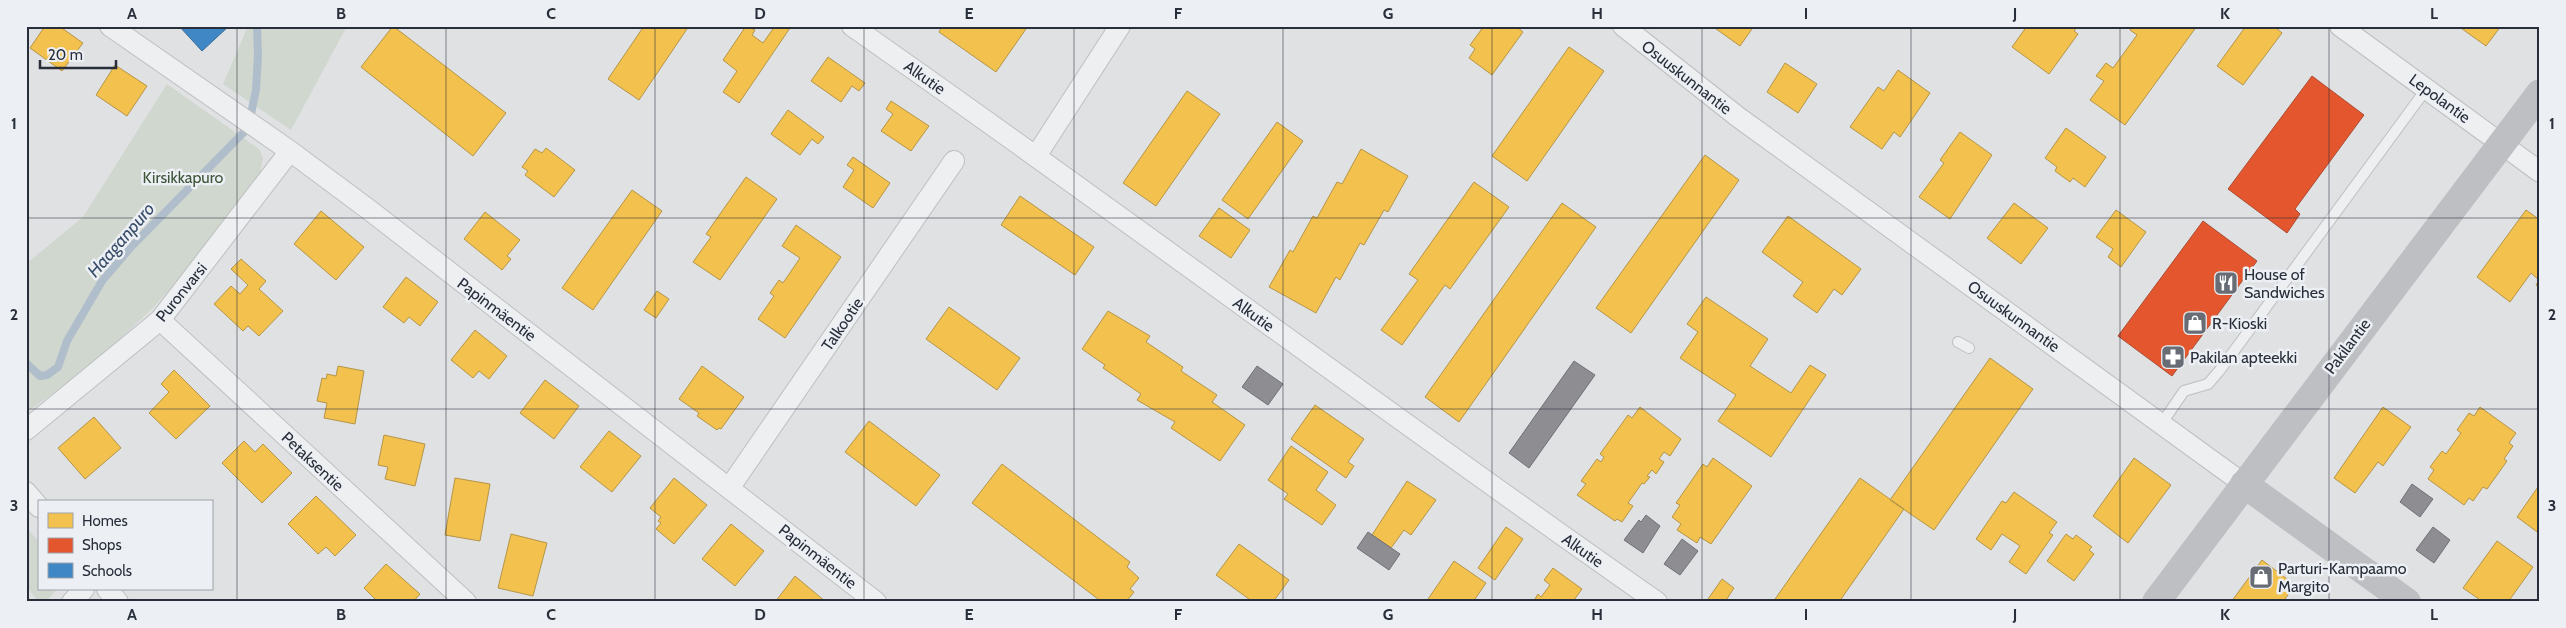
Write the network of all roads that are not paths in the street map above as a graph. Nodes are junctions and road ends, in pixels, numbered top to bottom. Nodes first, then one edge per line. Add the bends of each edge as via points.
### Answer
1 (110, 26) edge
2 (852, 26) edge
3 (1120, 26) edge
4 (1623, 26) edge
5 (2340, 26) edge
6 (2427, 88) junction
7 (2540, 93) edge
8 (2501, 143) junction
9 (290, 151) junction
10 (1036, 156) junction
11 (954, 161) dead end
12 (2540, 172) edge
13 (160, 320) junction
14 (1958, 342) dead end
15 (1969, 348) dead end
16 (2162, 423) junction
17 (26, 430) edge
18 (2244, 484) junction
19 (730, 487) junction
20 (26, 492) edge
21 (38, 507) edge
22 (83, 590) edge
23 (108, 590) edge
24 (870, 600) edge
25 (72, 602) edge
26 (118, 602) edge
27 (466, 602) edge
28 (1657, 602) edge
29 (2156, 602) edge
30 (2408, 602) edge

1 - 9 street, Papinmäentie
2 - 10 street, Alkutie
3 - 10 street
4 - 16 street, Osuuskunnantie via 1738,117
5 - 6 street, Lepolantie
6 - 8 street, Lepolantie
6 - 16 lane via 2220,370 2208,384 2184,391
7 - 8 main road, Pakilantie
8 - 12 street, Lepolantie
8 - 18 main road, Pakilantie
9 - 13 street, Puronvarsi
9 - 19 street, Papinmäentie
10 - 28 street, Alkutie via 1406,425
11 - 19 street, Talkootie
13 - 17 street, Puronvarsi
13 - 27 street, Petaksentie
14 - 15 lane
16 - 18 street, Osuuskunnantie
18 - 29 main road, Pakilantie
18 - 30 main road, Osuuskunnantie
19 - 24 street, Papinmäentie
20 - 21 street
22 - 25 street
23 - 26 street

